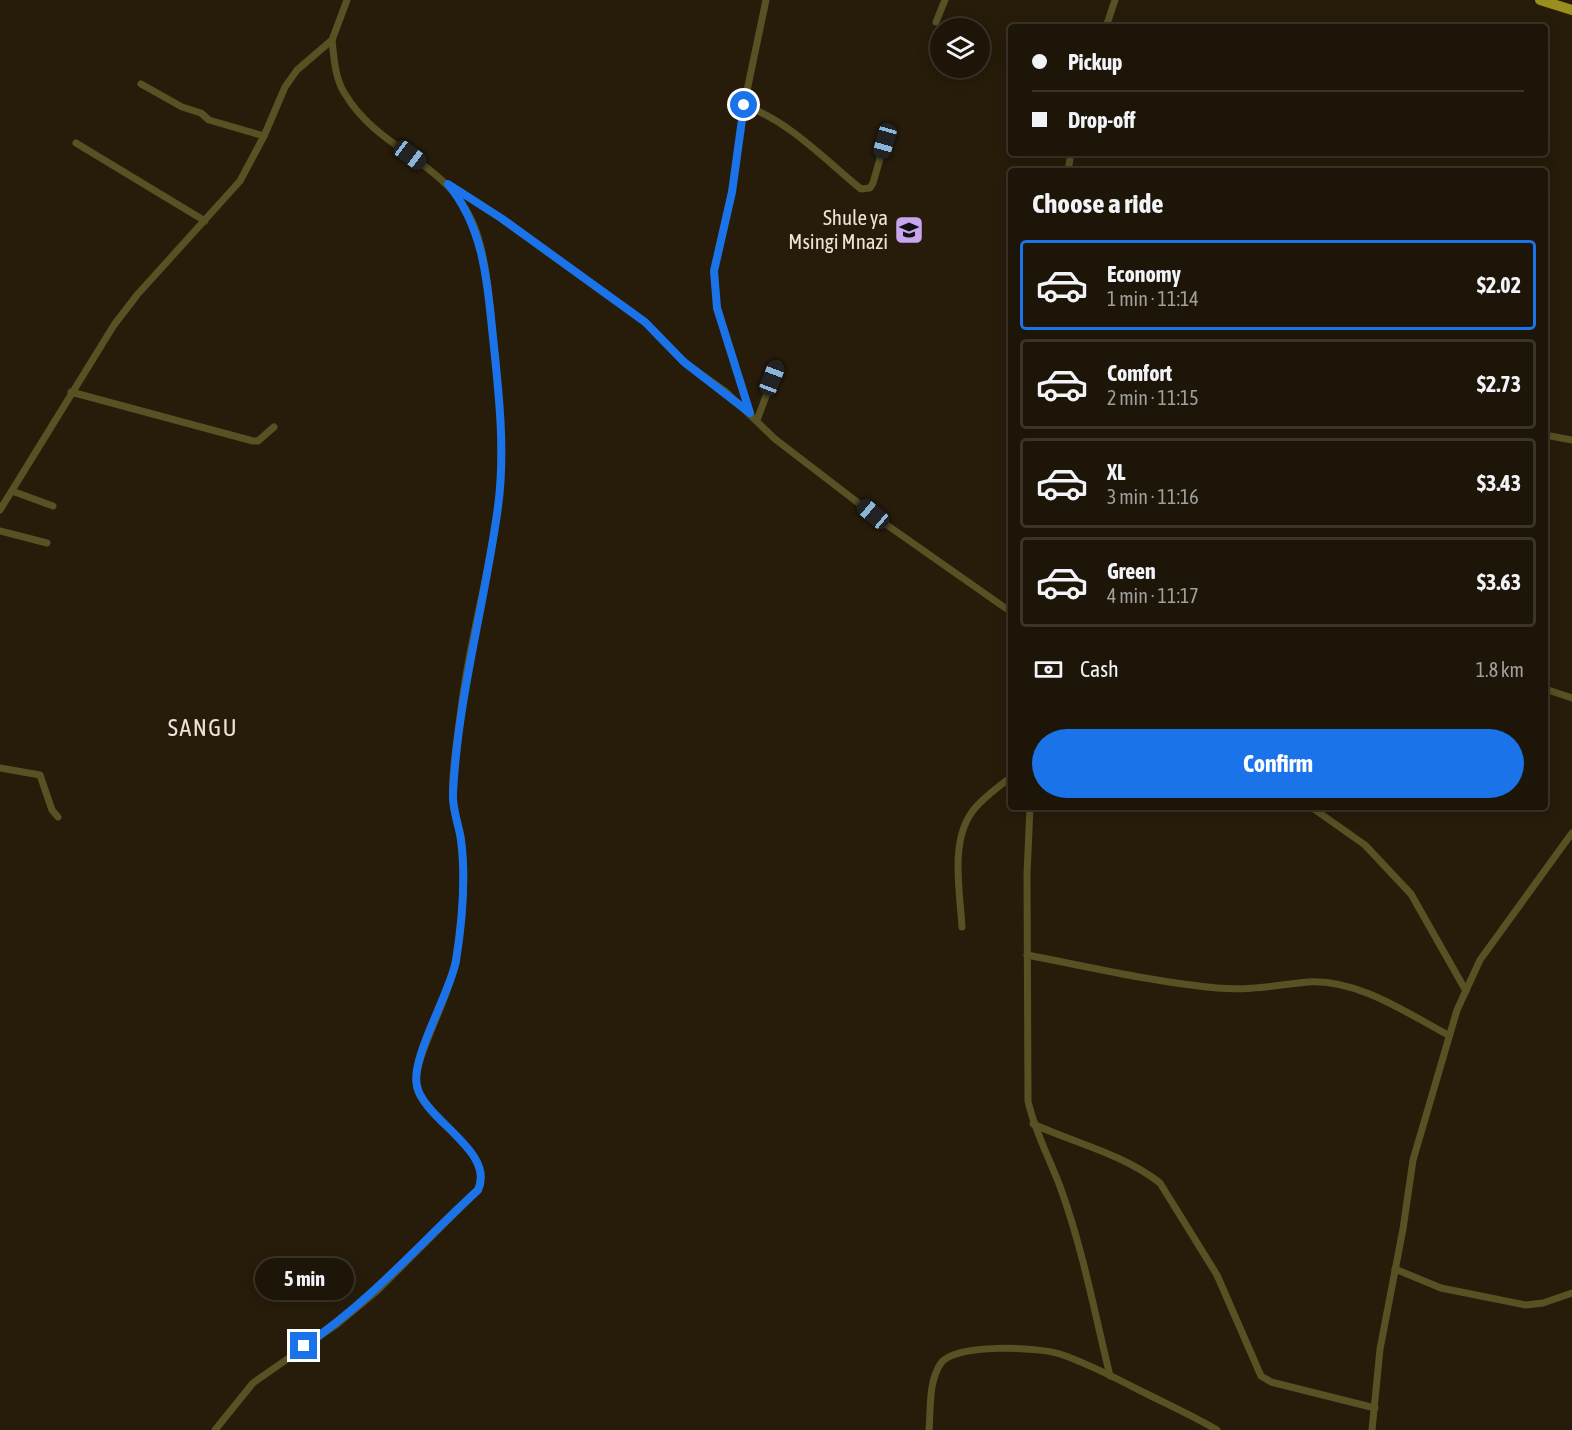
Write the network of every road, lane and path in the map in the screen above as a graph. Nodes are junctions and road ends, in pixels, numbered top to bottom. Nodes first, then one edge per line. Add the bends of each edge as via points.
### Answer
1 (347, 0) edge
2 (766, 0) edge
3 (945, 0) edge
4 (1115, 0) edge
5 (1540, 0) edge
6 (1566, 6) edge
7 (938, 18) edge
8 (1107, 24) edge
9 (332, 40) junction
10 (141, 84) dead end
11 (744, 105) junction
12 (264, 136) junction
13 (885, 141) dead end
14 (76, 143) dead end
15 (448, 184) junction
16 (205, 221) junction
17 (778, 364) dead end
18 (71, 392) junction
19 (750, 413) junction
20 (757, 420) junction
21 (274, 427) dead end
22 (1548, 436) edge
23 (1572, 440) edge
24 (12, 491) junction
25 (53, 506) dead end
26 (0, 510) edge
27 (0, 531) edge
28 (47, 543) dead end
29 (1008, 610) edge
30 (1548, 690) edge
31 (1572, 698) edge
32 (0, 768) edge
33 (1008, 780) edge
34 (1030, 810) edge
35 (1315, 810) edge
36 (58, 817) dead end
37 (1572, 833) edge
38 (962, 927) dead end
39 (1027, 955) junction
40 (1466, 991) junction
41 (1448, 1035) junction
42 (1033, 1124) junction
43 (1395, 1269) junction
44 (1572, 1293) edge
45 (1110, 1376) junction
46 (1375, 1408) junction
47 (1212, 1429) edge
48 (215, 1430) edge
49 (929, 1430) edge
50 (1372, 1430) edge

1 - 9 street
2 - 11 street
3 - 7 street
4 - 8 street
5 - 6 highway
9 - 12 street via 291,78
9 - 15 street via 338,77 354,106
10 - 12 street via 206,119
11 - 13 street via 787,126 861,189 870,188 873,183
11 - 19 street via 732,192 714,271 717,308
12 - 16 street via 240,181
14 - 16 street
15 - 19 street via 645,322 684,362
15 - 48 street via 464,203 482,253 498,393 499,494 461,710 453,792 462,874 456,962 416,1078 426,1104 480,1168 482,1182 378,1290 336,1325 253,1383
16 - 18 street via 137,295
17 - 20 street
18 - 21 street via 253,441
18 - 24 street
19 - 20 street
20 - 29 street via 775,439 886,525
22 - 23 street
24 - 25 street
24 - 26 street
27 - 28 street
30 - 31 street
32 - 36 street via 40,775
33 - 38 street via 973,810 964,826
34 - 39 street
35 - 40 street via 1365,844 1411,894
37 - 40 street via 1480,960
39 - 41 street via 1220,989 1273,988 1310,982 1346,987
39 - 42 street via 1028,1101
40 - 41 street
41 - 43 street via 1416,1144
42 - 45 street via 1062,1191
42 - 46 street via 1098,1149 1160,1183 1217,1275 1261,1376 1271,1382
43 - 44 street via 1441,1288 1526,1305
43 - 46 street via 1380,1349
45 - 47 street
45 - 49 street via 1058,1353 969,1349 943,1361 935,1375
46 - 50 street

